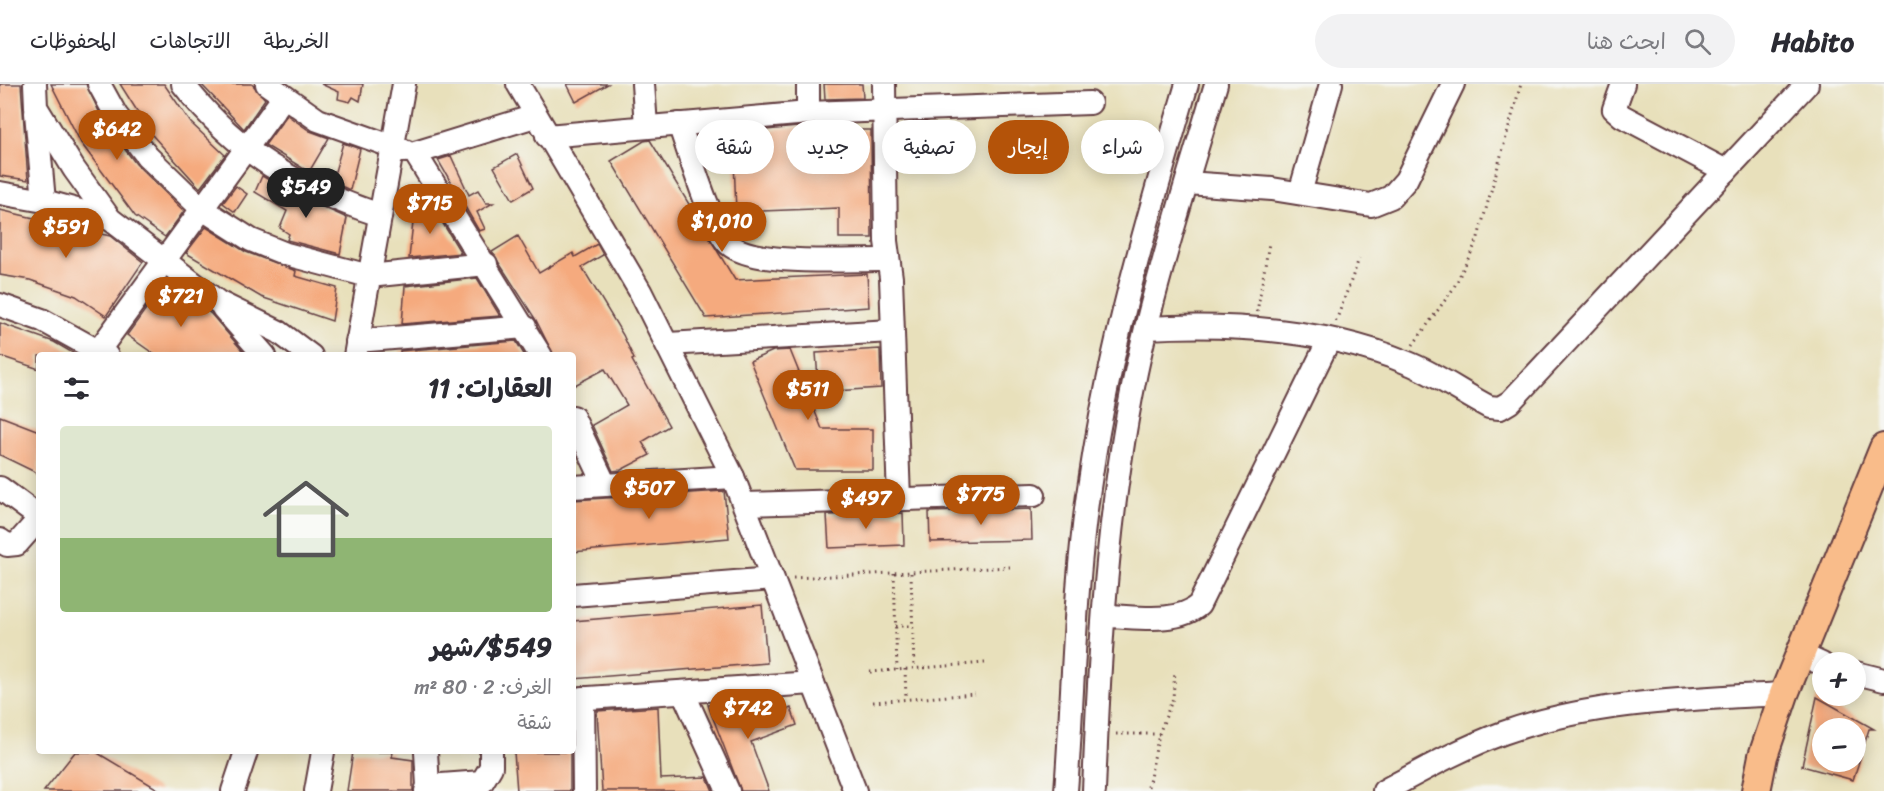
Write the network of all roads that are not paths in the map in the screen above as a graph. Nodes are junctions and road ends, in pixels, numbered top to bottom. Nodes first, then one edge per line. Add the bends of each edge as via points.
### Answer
1 (35, 84) edge
2 (99, 84) edge
3 (183, 84) edge
4 (404, 84) edge
5 (518, 84) edge
6 (643, 84) edge
7 (808, 84) edge
8 (884, 84) edge
9 (1187, 84) edge
10 (1216, 84) edge
11 (1331, 84) edge
12 (1453, 84) edge
13 (1623, 84) edge
14 (1807, 84) edge
15 (275, 91) edge
16 (1090, 103) dead end
17 (36, 107) junction
18 (885, 112) junction
19 (808, 113) junction
20 (535, 116) junction
21 (679, 124) junction
22 (645, 126) junction
23 (547, 136) junction
24 (392, 148) junction
25 (246, 150) junction
26 (416, 153) junction
27 (1726, 171) junction
28 (1187, 183) junction
29 (0, 193) edge
30 (1300, 193) junction
31 (44, 201) junction
32 (201, 208) junction
33 (380, 214) junction
34 (110, 219) junction
35 (887, 260) junction
36 (162, 261) junction
37 (486, 264) junction
38 (369, 276) junction
39 (218, 302) junction
40 (0, 305) edge
41 (525, 327) junction
42 (1146, 328) junction
43 (891, 331) junction
44 (1329, 340) junction
45 (669, 344) junction
46 (356, 348) edge
47 (101, 352) edge
48 (104, 352) edge
49 (262, 352) edge
50 (306, 352) edge
51 (539, 352) edge
52 (576, 423) edge
53 (1884, 448) edge
54 (733, 477) junction
55 (605, 485) junction
56 (576, 487) edge
57 (0, 488) edge
58 (1034, 495) dead end
59 (899, 499) junction
60 (744, 504) junction
61 (36, 516) edge
62 (36, 522) edge
63 (0, 540) edge
64 (773, 579) junction
65 (576, 595) edge
66 (1104, 616) junction
67 (1811, 659) edge
68 (813, 683) junction
69 (683, 692) junction
70 (1784, 694) junction
71 (578, 698) edge
72 (245, 754) edge
73 (323, 754) edge
74 (426, 754) edge
75 (491, 754) edge
76 (427, 788) edge
77 (233, 791) edge
78 (316, 791) edge
79 (584, 791) edge
80 (728, 791) edge
81 (855, 791) edge
82 (1066, 791) edge
83 (1094, 791) edge
84 (1384, 791) edge
85 (1756, 791) edge

1 - 17 street
2 - 32 street via 116,116 147,156
3 - 25 street via 203,110
4 - 24 street
5 - 20 street
6 - 22 street
7 - 19 street
8 - 18 street
9 - 82 street via 1131,278 1101,411 1078,585
10 - 28 street
11 - 30 street
12 - 30 street via 1406,180 1391,197 1371,205
13 - 27 street via 1614,109 1622,116
14 - 27 street
15 - 24 street via 318,120
15 - 25 street
16 - 18 street
17 - 31 street
17 - 34 street
18 - 19 street
18 - 35 street
19 - 21 street
20 - 23 street
20 - 26 street
21 - 22 street
21 - 35 street via 715,221 728,243 744,253 771,258
22 - 23 street
23 - 45 street
24 - 26 street
24 - 33 street
25 - 32 street
25 - 33 street via 307,188
26 - 37 street
27 - 44 street via 1510,402 1500,408 1489,407 1401,360
28 - 30 street
28 - 42 street
29 - 31 street
31 - 34 street
32 - 36 street
32 - 38 street via 251,240 286,254
33 - 38 street
34 - 36 street
35 - 43 street
36 - 39 street
36 - 48 street
37 - 38 street
37 - 41 street
38 - 46 street
39 - 49 street
39 - 50 street via 279,332
40 - 47 street via 42,320
41 - 46 street
41 - 51 street
42 - 44 street via 1255,328
42 - 66 street via 1119,471
43 - 45 street
43 - 59 street
44 - 66 street via 1199,605 1173,616
45 - 54 street
52 - 55 street
53 - 67 main road
54 - 55 street
54 - 60 street
55 - 56 street
57 - 61 street
58 - 59 street
59 - 60 street
60 - 64 street
62 - 63 street via 17,544
64 - 65 street
64 - 68 street
66 - 83 street
67 - 70 main road
68 - 69 street
68 - 81 street
69 - 71 street
69 - 80 street
70 - 84 street via 1654,702 1546,720 1464,749
70 - 85 main road
71 - 79 street
72 - 77 street
73 - 78 street
74 - 76 street
75 - 76 street via 491,767 482,782

